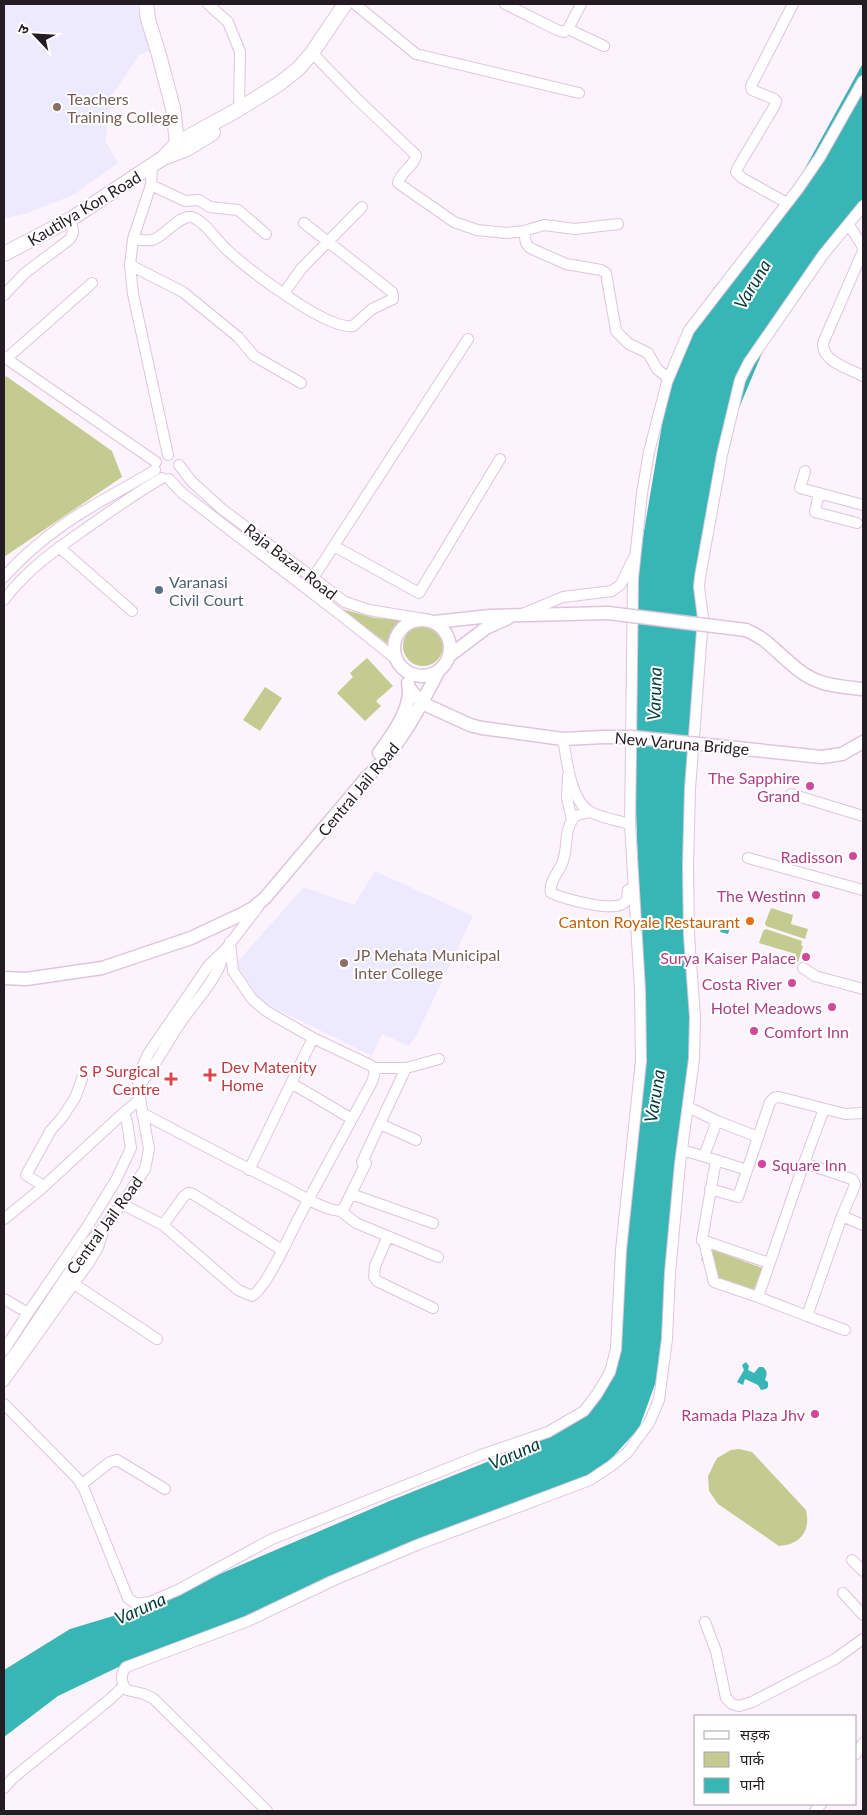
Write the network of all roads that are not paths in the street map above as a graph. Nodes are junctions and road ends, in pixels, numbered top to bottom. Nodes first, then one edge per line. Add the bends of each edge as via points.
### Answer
1 (208, 4) edge
2 (345, 4) edge
3 (355, 4) edge
4 (506, 4) edge
5 (581, 4) edge
6 (793, 4) edge
7 (146, 5) edge
8 (568, 29) junction
9 (604, 46) dead end
10 (317, 58) junction
11 (863, 81) edge
12 (579, 93) dead end
13 (239, 109) junction
14 (182, 146) junction
15 (157, 162) junction
16 (151, 185) junction
17 (787, 203) junction
18 (863, 206) edge
19 (362, 207) dead end
20 (71, 219) junction
21 (304, 222) dead end
22 (618, 224) dead end
23 (849, 225) junction
24 (524, 231) junction
25 (266, 234) dead end
26 (133, 239) junction
27 (327, 241) junction
28 (863, 249) edge
29 (4, 254) edge
30 (130, 265) junction
31 (92, 283) dead end
32 (284, 293) junction
33 (4, 295) edge
34 (468, 339) dead end
35 (5, 358) edge
36 (863, 376) edge
37 (668, 378) junction
38 (301, 383) dead end
39 (168, 455) junction
40 (500, 459) dead end
41 (179, 464) junction
42 (155, 466) junction
43 (805, 471) dead end
44 (166, 479) junction
45 (819, 493) junction
46 (861, 511) edge
47 (334, 546) junction
48 (59, 547) junction
49 (636, 552) junction
50 (4, 577) edge
51 (313, 578) junction
52 (4, 600) edge
53 (132, 611) dead end
54 (518, 614) junction
55 (429, 621) junction
56 (449, 656) junction
57 (396, 660) junction
58 (405, 670) junction
59 (439, 670) junction
60 (409, 688) junction
61 (863, 690) edge
62 (422, 703) junction
63 (563, 739) junction
64 (863, 742) edge
65 (568, 766) junction
66 (367, 777) junction
67 (791, 794) dead end
68 (590, 812) junction
69 (863, 816) edge
70 (572, 820) junction
71 (630, 824) junction
72 (748, 858) dead end
73 (634, 888) junction
74 (863, 890) edge
75 (265, 898) junction
76 (227, 946) junction
77 (803, 968) dead end
78 (4, 978) edge
79 (863, 989) edge
80 (313, 1038) junction
81 (439, 1059) dead end
82 (374, 1068) junction
83 (406, 1068) junction
84 (82, 1079) dead end
85 (291, 1083) junction
86 (140, 1100) junction
87 (688, 1107) junction
88 (824, 1108) junction
89 (124, 1113) junction
90 (142, 1113) junction
91 (863, 1113) edge
92 (352, 1119) junction
93 (717, 1121) junction
94 (380, 1124) junction
95 (758, 1137) junction
96 (416, 1140) dead end
97 (682, 1150) junction
98 (704, 1156) junction
99 (716, 1160) junction
100 (804, 1163) junction
101 (249, 1170) junction
102 (747, 1170) junction
103 (44, 1186) junction
104 (710, 1190) junction
105 (351, 1194) junction
106 (309, 1200) junction
107 (122, 1204) junction
108 (341, 1211) junction
109 (842, 1216) junction
110 (4, 1219) edge
111 (433, 1223) dead end
112 (863, 1225) edge
113 (105, 1226) junction
114 (163, 1226) junction
115 (388, 1236) junction
116 (704, 1242) junction
117 (282, 1250) junction
118 (438, 1257) dead end
119 (769, 1262) junction
120 (74, 1284) junction
121 (758, 1297) junction
122 (4, 1298) edge
123 (433, 1308) dead end
124 (28, 1314) junction
125 (807, 1316) junction
126 (845, 1330) dead end
127 (157, 1339) dead end
128 (4, 1350) edge
129 (4, 1367) edge
130 (4, 1381) edge
131 (4, 1404) edge
132 (82, 1485) junction
133 (165, 1490) dead end
134 (852, 1560) dead end
135 (863, 1571) edge
136 (843, 1592) dead end
137 (863, 1615) edge
138 (705, 1622) dead end
139 (863, 1639) edge
140 (124, 1686) junction
141 (4, 1788) edge
142 (267, 1811) edge

1 - 13 street via 228,22 240,52
2 - 13 highway via 298,68
3 - 10 highway
3 - 12 street via 416,54
4 - 8 street via 561,32
5 - 8 street
6 - 17 street via 751,86 752,90 774,99 776,103 736,172
7 - 14 highway
8 - 9 street
10 - 14 highway via 284,89
10 - 24 street via 416,155 398,180 399,185 464,226 496,233
11 - 17 street via 820,157
13 - 14 highway
14 - 15 highway, Kautilya Kon Road
15 - 16 street
15 - 20 highway, Kautilya Kon Road
16 - 25 street via 185,201 198,200 210,207 238,210
16 - 26 street
17 - 37 street via 689,330
18 - 23 street
19 - 27 street
20 - 29 highway, Kautilya Kon Road
20 - 33 street via 73,233 70,239 25,273
21 - 27 street
22 - 24 street via 575,229 544,224
23 - 28 street
23 - 87 street via 823,255 749,362 740,380 722,455 699,583 703,618 690,789 688,865 695,1037
24 - 37 street via 530,248 558,261 606,273 616,331 629,344 648,353
26 - 30 street
26 - 32 street via 153,240 185,218 193,218 240,262
27 - 32 street
27 - 32 street via 392,292 393,299 372,309 350,327 317,315
28 - 36 street via 822,342 828,358
30 - 38 street via 182,292 242,340 254,356
30 - 39 street via 133,294
31 - 35 street
34 - 47 street
35 - 42 street
37 - 49 street via 645,473
39 - 41 street
39 - 42 street via 161,456
40 - 47 street via 419,593
41 - 44 street via 176,475
41 - 51 street, Raja Bazar Road via 192,482 222,509
42 - 44 street
42 - 50 street via 129,486 44,538
43 - 45 street via 800,488
44 - 48 street via 138,492
44 - 57 street
45 - 46 street
45 - 46 street via 815,512
47 - 51 street
48 - 52 street via 31,570
48 - 53 street
49 - 54 street via 621,584 612,592 563,597
49 - 71 street
51 - 55 street, Raja Bazar Road via 333,595 356,607
54 - 55 main road
54 - 56 main road via 486,628
54 - 61 main road, bridge via 608,613 746,630 767,641 790,664 811,678 827,685
55 - 56 main road via 443,629 449,640
55 - 57 main road via 416,620 401,628 394,643
56 - 59 main road
57 - 58 main road
58 - 59 main road via 422,676
58 - 60 main road
59 - 62 main road, Central Jail Road
60 - 62 main road
60 - 66 main road via 405,710 397,727 373,762
62 - 63 main road, New Varuna Bridge via 470,726
62 - 66 main road, Central Jail Road via 397,743
63 - 64 main road, New Varuna Bridge, bridge via 632,736 822,756 842,754
63 - 65 street
65 - 68 street via 578,800
65 - 70 street via 567,798
66 - 75 main road, Central Jail Road
67 - 69 street
68 - 70 street
68 - 71 street
70 - 73 street via 564,858 551,893 608,907 624,903 628,890
71 - 73 street
72 - 74 street
73 - 132 street via 641,1060 621,1250 616,1339 610,1372 584,1411 542,1434 481,1455 272,1539 178,1590 143,1604 136,1604 128,1598
75 - 76 street, Central Jail Road
75 - 78 main road, Central Jail Road via 240,915 191,938 102,968 31,978
76 - 80 street via 233,971 252,999 266,1012
76 - 86 street, Central Jail Road via 216,973 138,1087
77 - 79 street via 815,976
80 - 82 street
80 - 85 street
81 - 83 street
82 - 83 street
82 - 92 street via 372,1082
83 - 94 street
84 - 103 street via 75,1098 51,1130 26,1175
85 - 92 street
85 - 101 street
86 - 89 street
86 - 90 street, Central Jail Road
87 - 93 street
87 - 97 street
88 - 91 street via 845,1114
88 - 95 street via 774,1098
88 - 100 street
89 - 103 street
89 - 124 street via 131,1148 116,1180
90 - 101 street
90 - 107 street, Central Jail Road via 148,1161
92 - 106 street
93 - 95 street
93 - 98 street
94 - 96 street
94 - 105 street
95 - 102 street
97 - 98 street
97 - 140 street via 659,1400 638,1440 626,1453 590,1480 574,1487 417,1545 248,1621 129,1665 122,1673
98 - 99 street
99 - 102 street
99 - 104 street
100 - 109 street via 854,1182
100 - 119 street
101 - 106 street
102 - 104 street via 738,1197
103 - 110 street
104 - 116 street via 701,1238
105 - 108 street
105 - 111 street
106 - 108 street
106 - 117 street
107 - 113 street, Central Jail Road
107 - 114 street
108 - 115 street via 356,1223
109 - 112 street
109 - 125 street
113 - 120 street via 98,1247
113 - 129 street, Central Jail Road via 88,1244
114 - 117 street via 184,1196 193,1194
114 - 117 street via 238,1290 252,1296 262,1286
115 - 118 street
115 - 123 street via 375,1266 374,1277
116 - 119 street
116 - 121 street via 714,1282
119 - 121 street
120 - 127 street
120 - 130 street
121 - 125 street
122 - 124 street
124 - 128 street
125 - 126 street
131 - 132 street
132 - 133 street via 117,1460
134 - 135 street
136 - 137 street
138 - 139 street via 716,1651 726,1698 739,1706 835,1659
140 - 141 street
140 - 142 street via 130,1692 154,1699

